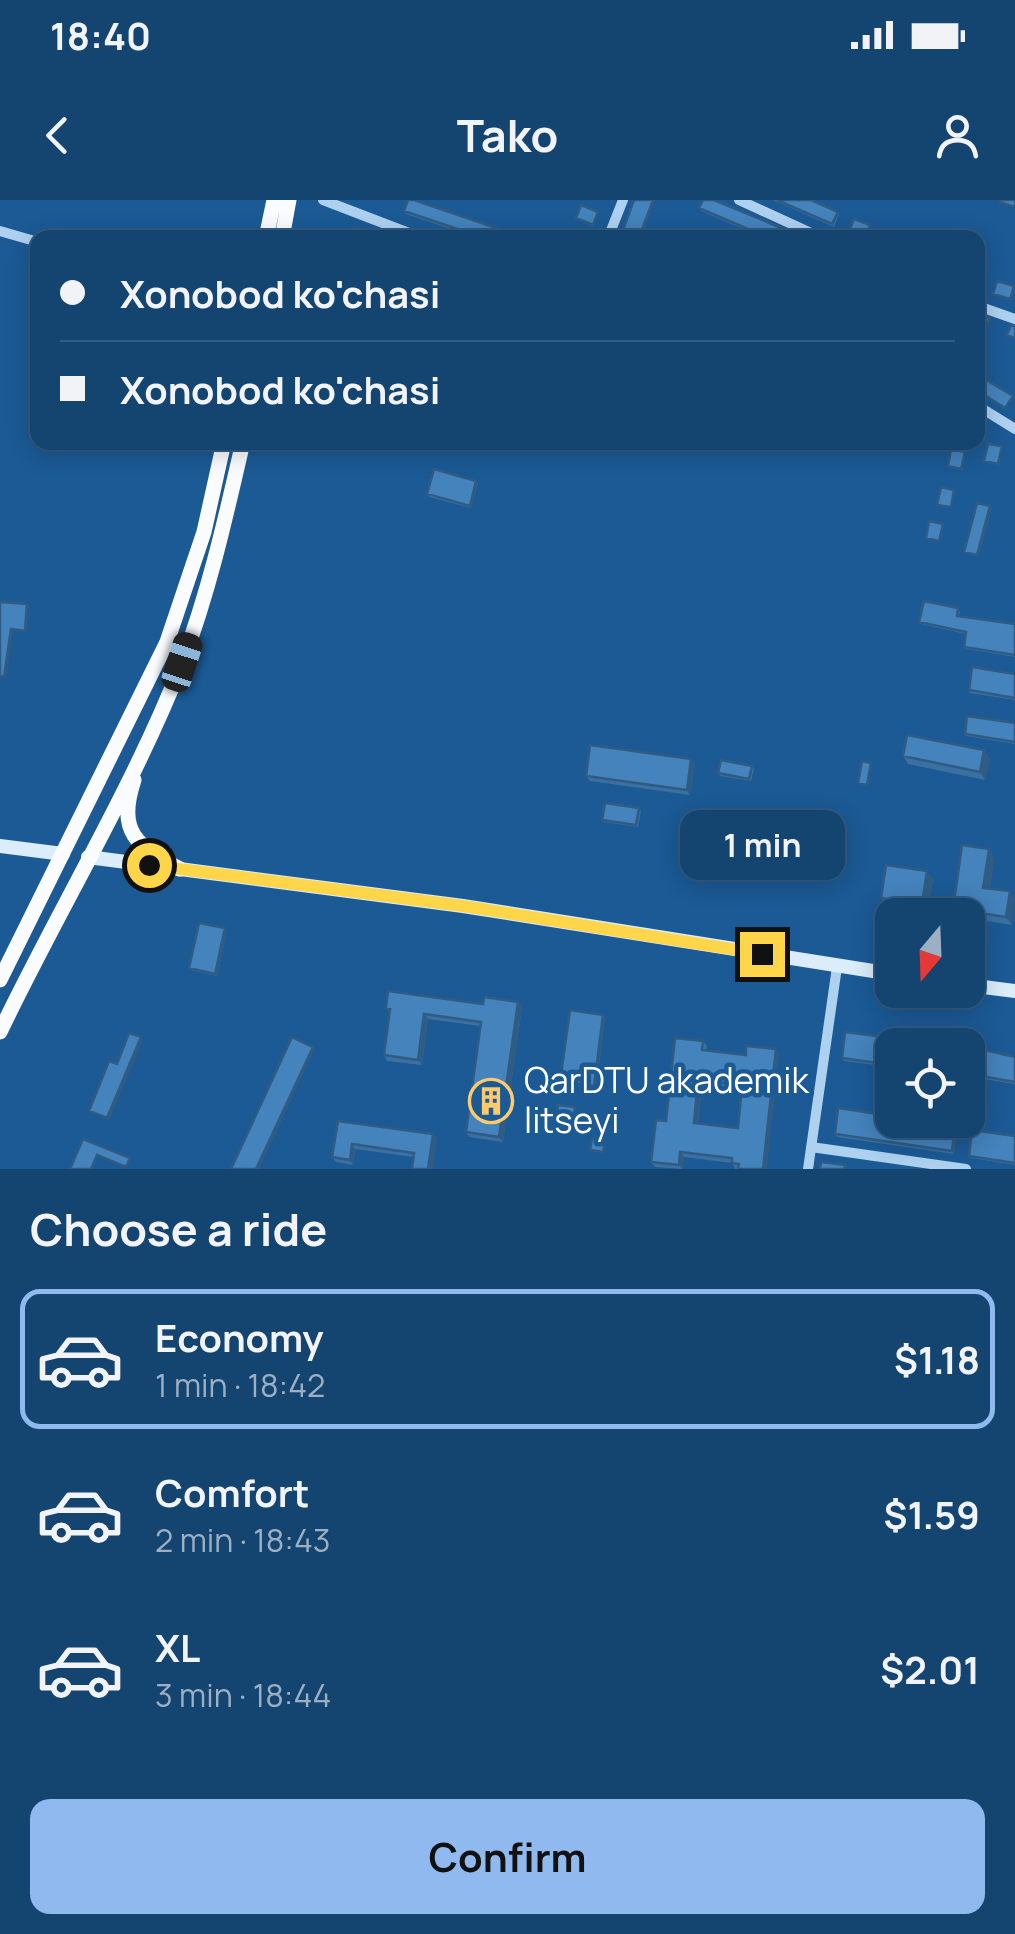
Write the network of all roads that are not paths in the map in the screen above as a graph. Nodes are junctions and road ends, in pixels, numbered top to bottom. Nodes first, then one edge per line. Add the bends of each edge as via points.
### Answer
1 (274, 200) edge
2 (289, 200) edge
3 (323, 200) edge
4 (623, 200) edge
5 (739, 200) edge
6 (268, 230) edge
7 (283, 230) edge
8 (401, 230) edge
9 (611, 230) edge
10 (805, 230) edge
11 (0, 232) edge
12 (30, 240) edge
13 (985, 308) edge
14 (1015, 319) edge
15 (985, 410) edge
16 (1015, 429) edge
17 (222, 450) edge
18 (241, 450) edge
19 (150, 731) junction
20 (0, 846) edge
21 (63, 854) junction
22 (88, 857) junction
23 (180, 868) junction
24 (837, 967) junction
25 (875, 972) edge
26 (0, 980) edge
27 (985, 987) edge
28 (1015, 991) edge
29 (0, 1032) edge
30 (811, 1147) junction
31 (948, 1168) edge
32 (808, 1169) edge
33 (966, 1169) edge

1 - 6 highway
2 - 7 highway
3 - 8 street
4 - 9 street
5 - 10 street
11 - 12 street
13 - 14 street
15 - 16 street
17 - 21 highway via 204,532 167,642
18 - 19 highway via 188,645
19 - 22 highway
19 - 23 highway via 126,814 131,835 148,852
20 - 21 main road
21 - 26 highway
22 - 23 main road
22 - 29 highway
23 - 24 main road
24 - 25 main road
24 - 30 street
27 - 28 main road
30 - 31 street
30 - 32 street
31 - 33 street

